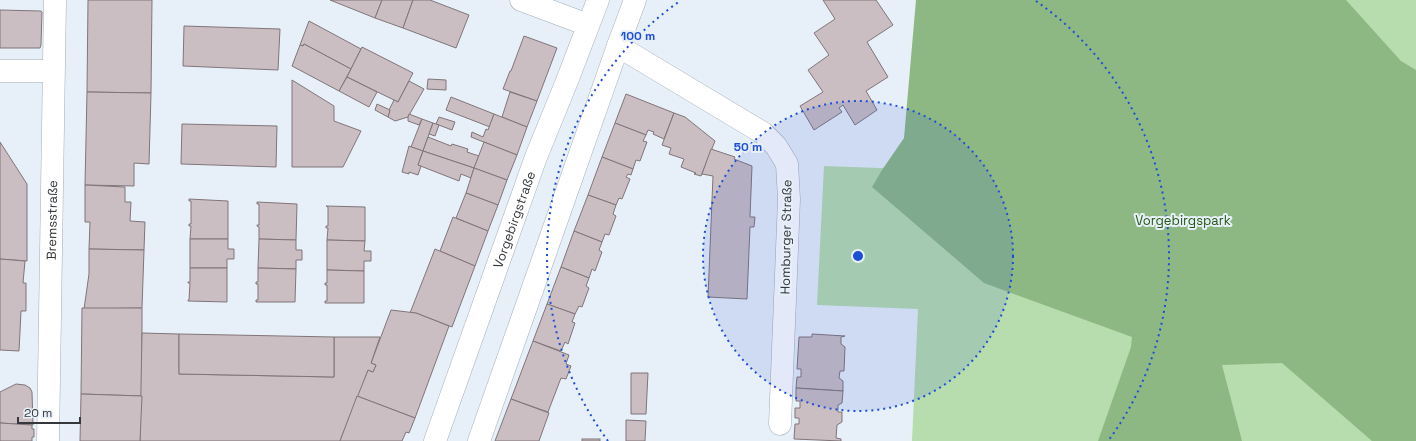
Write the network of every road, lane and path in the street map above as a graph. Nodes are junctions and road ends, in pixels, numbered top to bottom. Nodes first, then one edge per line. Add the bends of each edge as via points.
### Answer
1 (55, 0) edge
2 (521, 0) edge
3 (598, 0) edge
4 (635, 0) edge
5 (588, 25) junction
6 (618, 46) junction
7 (0, 71) edge
8 (53, 71) junction
9 (780, 424) dead end
10 (48, 441) edge
11 (435, 441) edge
12 (480, 441) edge

1 - 8 street, Bremsstraße
2 - 5 street
3 - 5 street, Vorgebirgstraße
4 - 6 street
5 - 11 street, Vorgebirgstraße via 536,157
6 - 9 street, Homburger Straße via 763,133 776,146 787,164 789,199
6 - 12 street
7 - 8 street
8 - 10 street, Bremsstraße

